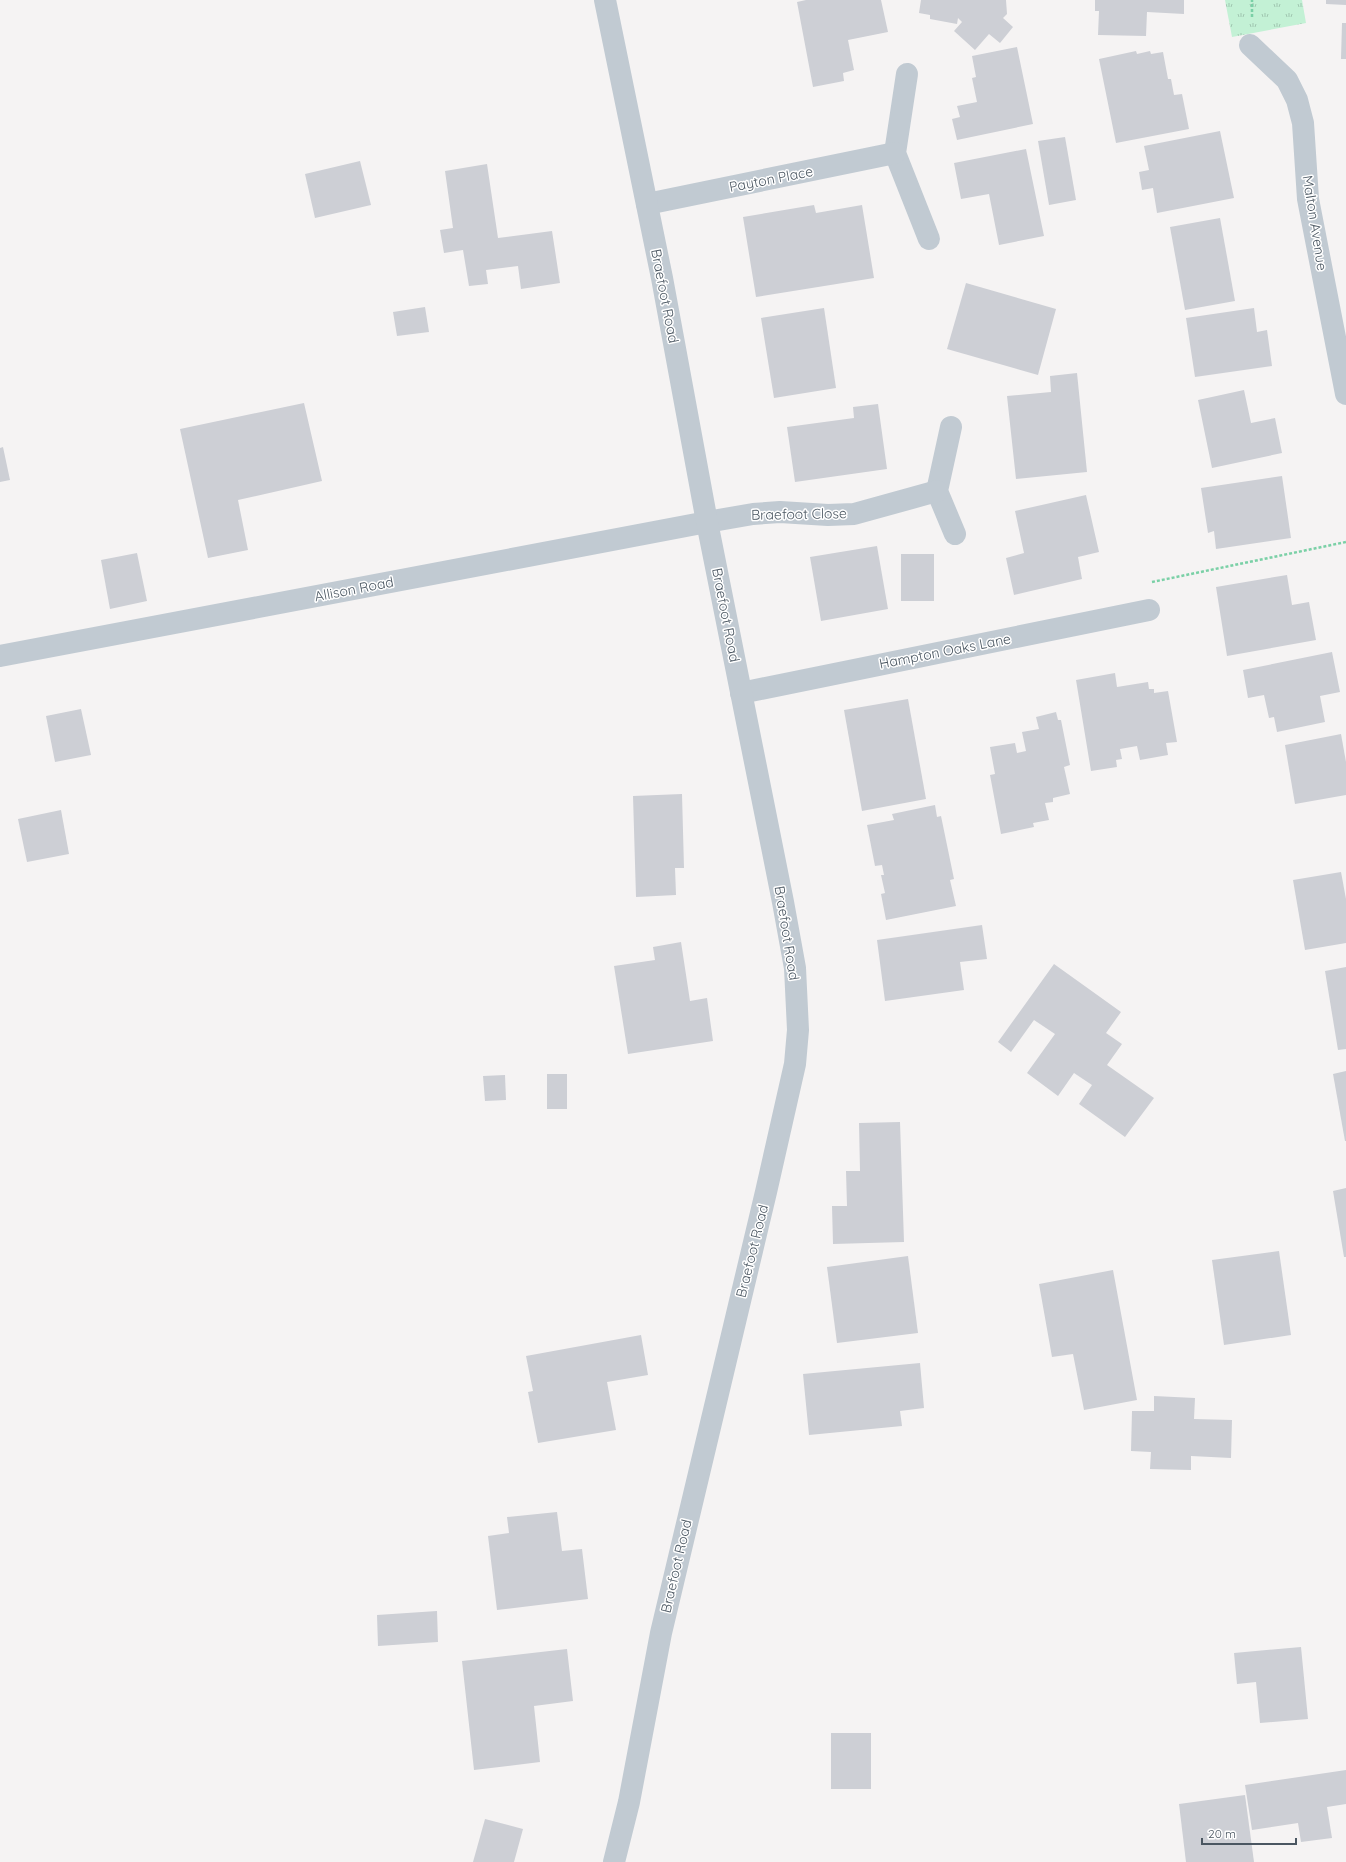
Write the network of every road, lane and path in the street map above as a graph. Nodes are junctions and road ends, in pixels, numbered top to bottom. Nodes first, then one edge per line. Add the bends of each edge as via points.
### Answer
1 (605, 0) edge
2 (1250, 44) dead end
3 (907, 74) dead end
4 (895, 154) junction
5 (647, 204) junction
6 (928, 239) dead end
7 (1346, 394) edge
8 (951, 427) dead end
9 (937, 491) junction
10 (707, 522) junction
11 (955, 534) dead end
12 (1149, 610) dead end
13 (0, 656) edge
14 (741, 693) junction
15 (614, 1862) edge

1 - 5 street, Braefoot Road
2 - 7 street, Malton Avenue via 1287,80 1297,100 1303,123 1308,199
3 - 4 street
4 - 5 street, Payton Place
4 - 6 street
5 - 10 street, Braefoot Road
8 - 9 street
9 - 10 street, Braefoot Close via 854,514 780,512
9 - 11 street
10 - 13 street, Allison Road
10 - 14 street, Braefoot Road
12 - 14 street, Hampton Oaks Lane
14 - 15 street, Braefoot Road via 795,968 798,1030 795,1064 661,1633 629,1802

